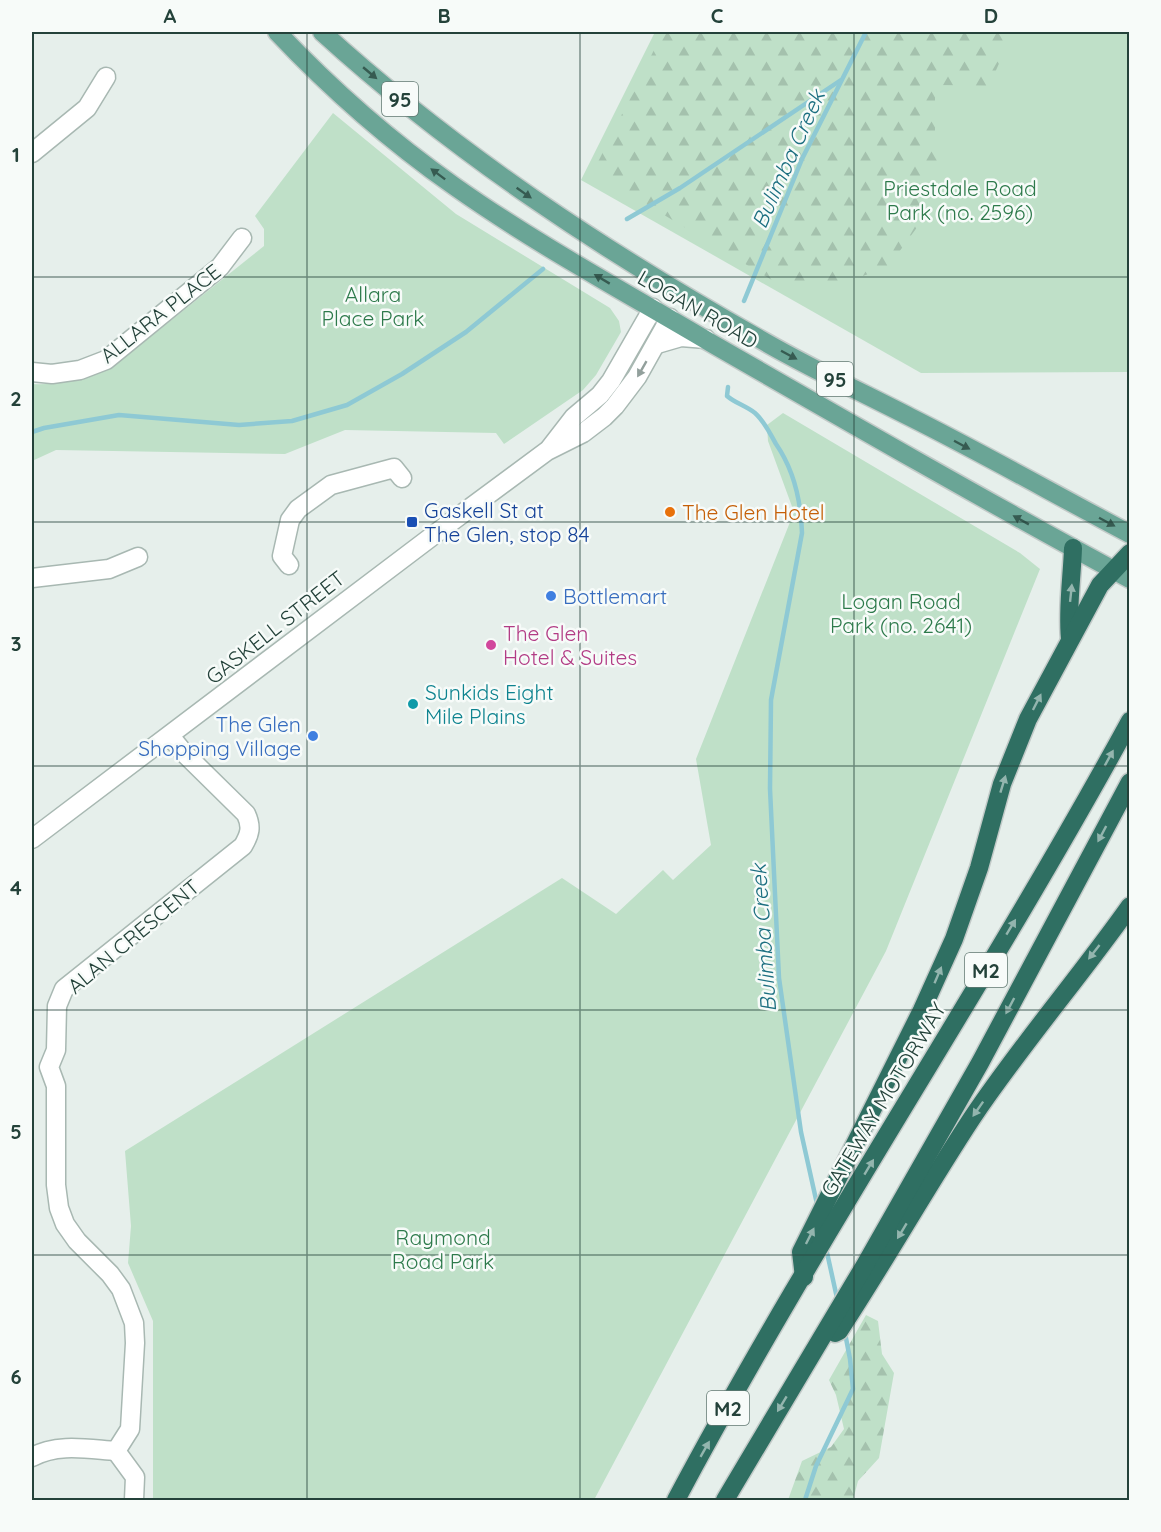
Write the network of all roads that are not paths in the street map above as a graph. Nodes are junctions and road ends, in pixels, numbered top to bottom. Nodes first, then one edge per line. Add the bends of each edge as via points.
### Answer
1 (280, 33) edge
2 (325, 33) edge
3 (106, 77) dead end
4 (32, 153) edge
5 (242, 238) dead end
6 (667, 285) junction
7 (684, 294) junction
8 (653, 308) junction
9 (670, 318) junction
10 (706, 339) junction
11 (657, 344) junction
12 (32, 372) edge
13 (548, 451) junction
14 (402, 478) dead end
15 (1130, 534) edge
16 (1073, 548) junction
17 (1130, 552) edge
18 (138, 557) dead end
19 (289, 565) dead end
20 (1113, 570) junction
21 (32, 578) edge
22 (1130, 579) edge
23 (1070, 639) junction
24 (1130, 721) edge
25 (170, 736) junction
26 (1130, 783) edge
27 (32, 839) edge
28 (1130, 906) edge
29 (40, 1067) edge
30 (868, 1273) junction
31 (804, 1277) junction
32 (116, 1451) junction
33 (32, 1457) edge
34 (134, 1500) edge
35 (676, 1500) edge
36 (725, 1500) edge

8 -> 1 main road, LOGAN ROAD / 95 via 453,185 368,119
2 -> 6 main road, LOGAN ROAD / 95 via 415,111 512,185
3 - 4 street via 87,108
5 - 12 street, ALLARA PLACE via 220,267 106,360 80,370
6 - 7 main road, LOGAN ROAD / 95
6 - 8 main road, GASKELL STREET
7 - 9 main road, GASKELL STREET
7 -> 15 main road, LOGAN ROAD / 95 via 765,342
8 - 9 main road, LOGAN ROAD / 95
8 - 13 street, GASKELL STREET via 611,381 574,417
9 - 10 main road, LOGAN ROAD / 95
9 - 11 street, GASKELL STREET
10 - 11 street via 681,338
16 -> 10 main road, LOGAN ROAD / 95
11 -> 13 street, GASKELL STREET via 615,406 583,433
13 - 25 street, GASKELL STREET
14 - 19 street via 394,468 331,485 298,509 290,520 282,556
16 - 20 main road, LOGAN ROAD / 95
23 -> 16 highway
17 - 20 highway
18 - 21 street via 109,568
20 - 22 main road, LOGAN ROAD / 95
20 - 23 highway via 1100,585
31 -> 23 highway via 801,1252 938,976 969,897 1012,755
31 -> 24 highway, GATEWAY MOTORWAY / M2
25 - 27 street, GASKELL STREET
25 - 29 street, ALAN CRESCENT via 246,814 250,834 243,846 64,989 57,1006 56,1050
26 -> 30 highway, M2
28 -> 30 highway via 977,1110
29 - 32 street, ALAN CRESCENT via 56,1086 59,1209 76,1241 121,1289 134,1323 130,1429
30 -> 36 highway, M2 via 819,1342
35 -> 31 highway, GATEWAY MOTORWAY / M2
32 - 33 street via 67,1447
32 - 34 street via 135,1477

